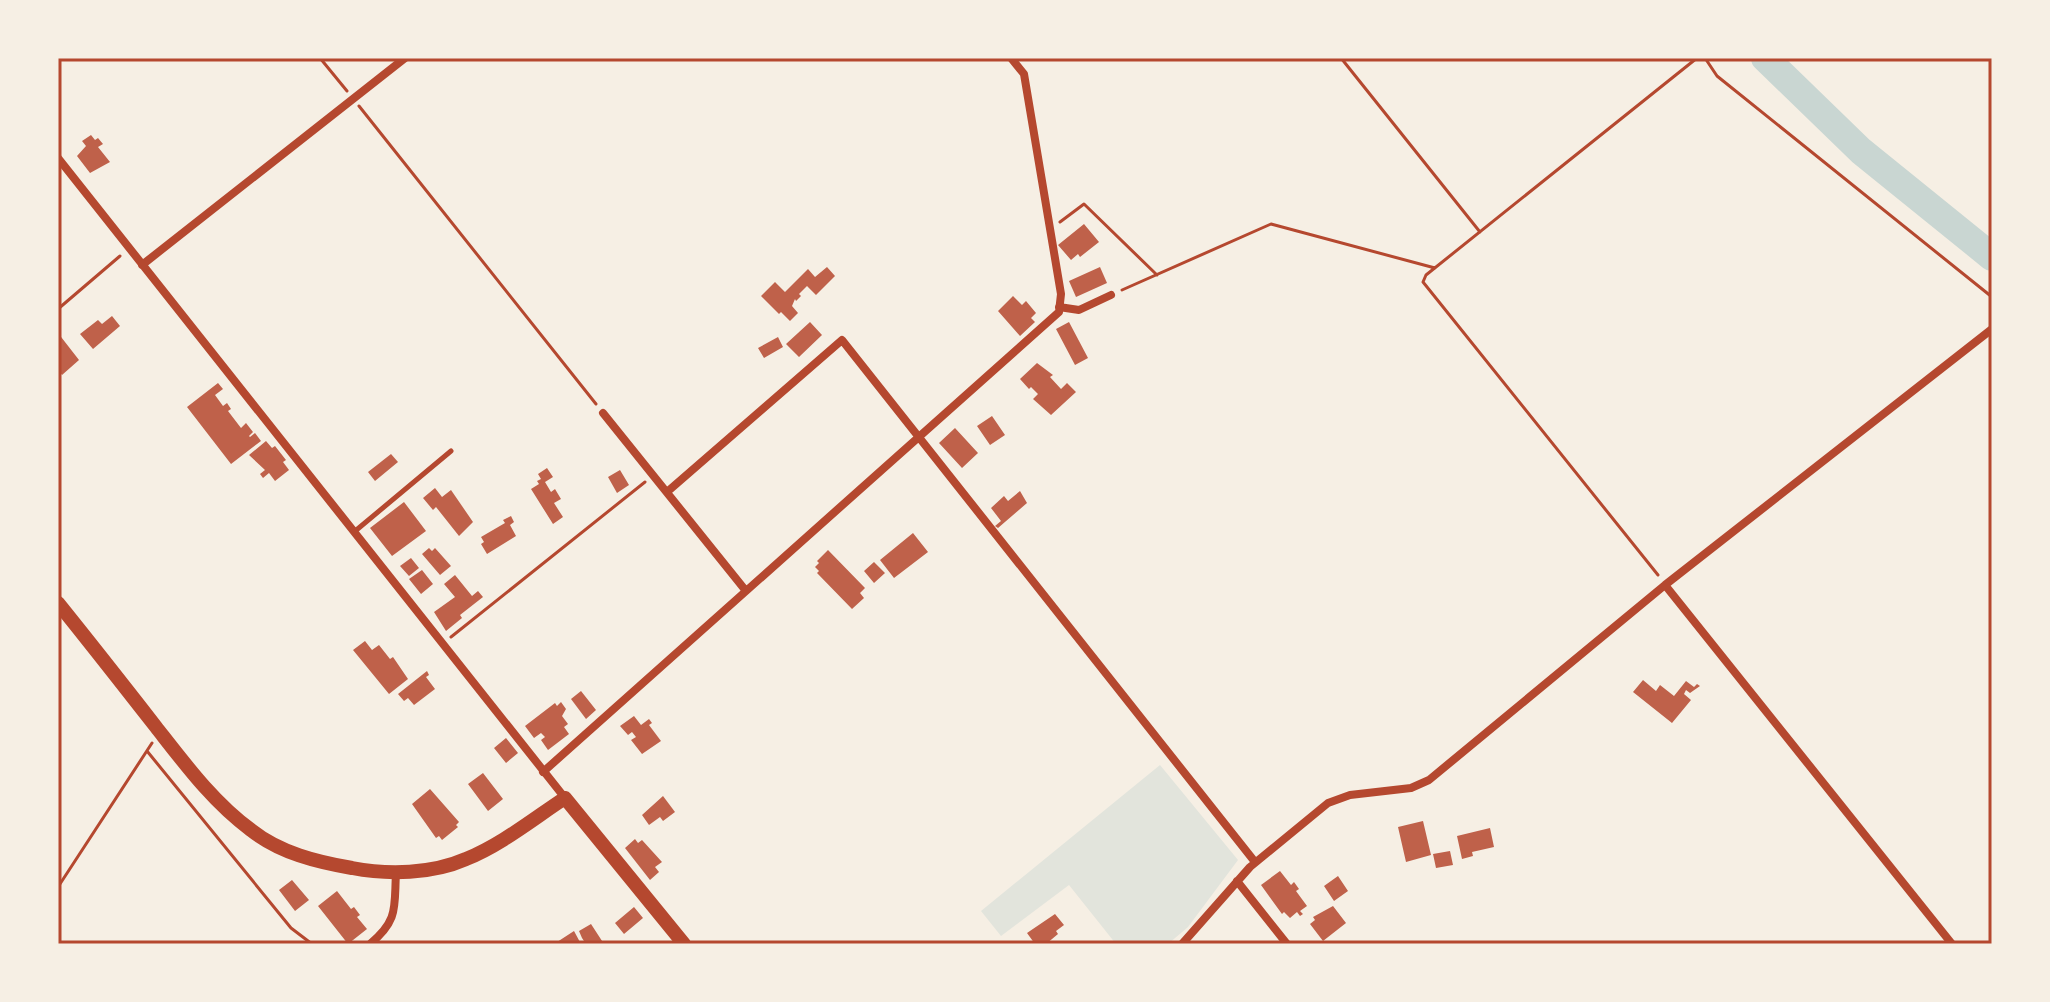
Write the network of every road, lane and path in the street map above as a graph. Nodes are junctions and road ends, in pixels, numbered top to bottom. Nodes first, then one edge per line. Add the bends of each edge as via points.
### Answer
1 (320, 58) edge
2 (405, 58) edge
3 (1011, 58) edge
4 (1341, 58) edge
5 (1697, 58) edge
6 (1705, 58) edge
7 (353, 99) junction
8 (58, 158) edge
9 (1050, 227) junction
10 (1480, 232) junction
11 (129, 249) junction
12 (142, 265) junction
13 (1435, 268) junction
14 (1157, 275) junction
15 (1111, 295) joint
16 (1992, 297) edge
17 (1059, 307) junction
18 (58, 309) edge
19 (1992, 329) edge
20 (603, 413) joint
21 (918, 438) junction
22 (451, 451) dead end
23 (653, 476) junction
24 (667, 492) junction
25 (353, 532) junction
26 (1665, 585) junction
27 (746, 591) junction
28 (58, 603) edge
29 (441, 644) junction
30 (159, 731) junction
31 (147, 751) junction
32 (543, 772) junction
33 (565, 798) junction
34 (1255, 862) junction
35 (396, 873) junction
36 (1237, 881) junction
37 (58, 887) edge
38 (312, 944) edge
39 (370, 944) edge
40 (684, 944) edge
41 (1182, 944) edge
42 (1287, 944) edge
43 (1952, 944) edge

1 - 7 path
2 - 7 street
3 - 9 street via 1024,74
4 - 10 path
5 - 10 path
6 - 16 path via 1717,76
7 - 12 street
7 - 20 path
8 - 11 street
9 - 14 path via 1084,204
9 - 17 street
10 - 13 path
11 - 12 street
11 - 18 path
12 - 25 street
13 - 14 path via 1271,224
13 - 26 path via 1426,275 1425,288
14 - 15 path
15 - 17 street via 1079,310
17 - 21 street
19 - 26 street
20 - 23 street
21 - 24 street via 842,340
21 - 27 street
21 - 34 street
22 - 25 lane
23 - 24 street
23 - 29 path
24 - 27 street
25 - 29 street
26 - 34 street via 1429,780 1328,803
26 - 43 street
27 - 32 street
28 - 30 main road
29 - 32 street
30 - 31 path
30 - 35 main road via 252,832 317,861
31 - 37 path
31 - 38 path via 291,928
32 - 33 street
33 - 35 main road via 467,859
33 - 40 main road
34 - 36 street
35 - 39 street via 393,915 387,930
36 - 41 street
36 - 42 street

